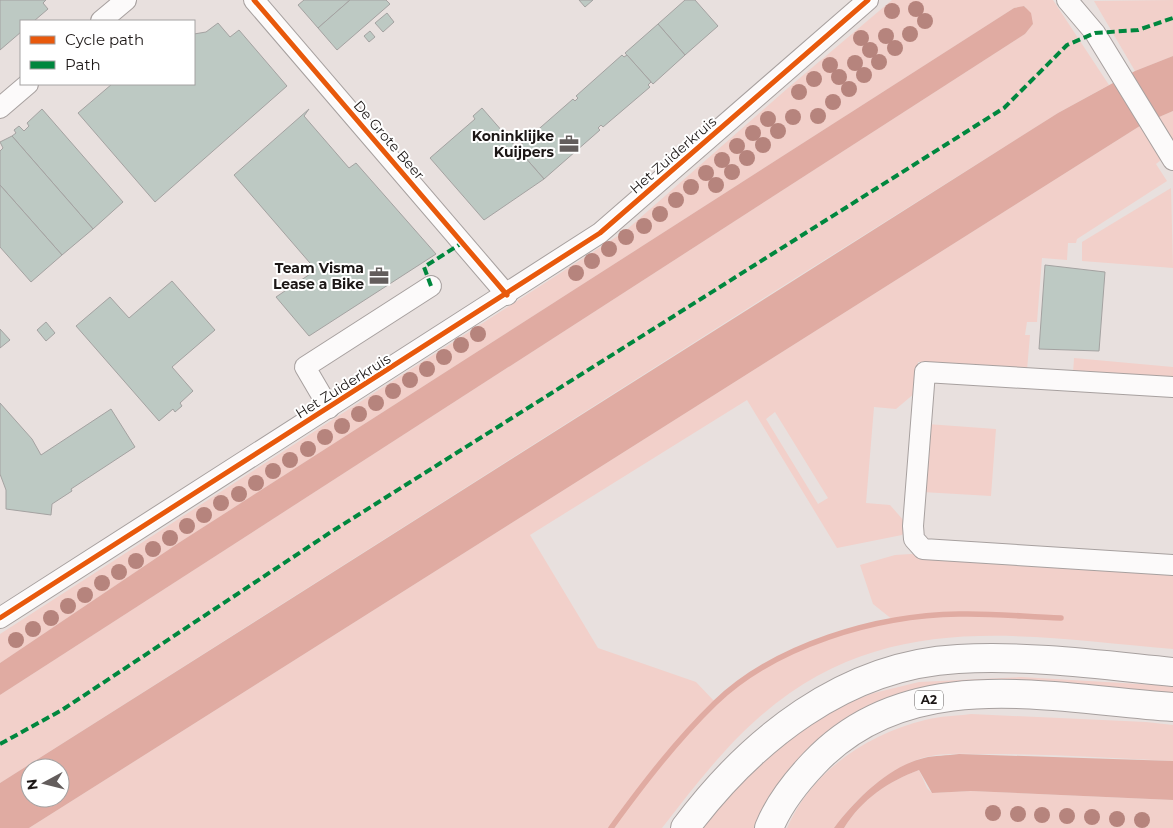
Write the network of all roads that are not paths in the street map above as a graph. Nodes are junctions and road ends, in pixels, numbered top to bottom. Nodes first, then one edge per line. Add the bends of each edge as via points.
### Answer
1 (126, 0) edge
2 (254, 0) edge
3 (868, 0) edge
4 (1067, 0) edge
5 (102, 20) edge
6 (27, 85) edge
7 (0, 108) edge
8 (1169, 154) edge
9 (430, 286) dead end
10 (507, 295) junction
11 (1173, 387) edge
12 (329, 408) junction
13 (1173, 564) edge
14 (0, 618) edge
15 (1173, 672) edge
16 (1173, 707) edge
17 (685, 828) edge
18 (769, 828) edge

1 - 5 street
2 - 10 street, De Grote Beer
3 - 10 street, Het Zuiderkruis via 600,233
4 - 8 street via 1104,47
6 - 7 street
9 - 12 street via 304,367
10 - 12 street, Het Zuiderkruis
11 - 13 street via 925,372 913,526 914,539 924,549
12 - 14 street, Het Zuiderkruis
15 - 17 highway via 1028,658 957,659 875,675 830,695 796,716 728,777
16 - 18 highway, A2 via 1020,693 969,694 923,700 884,714 826,750 796,781 775,812

